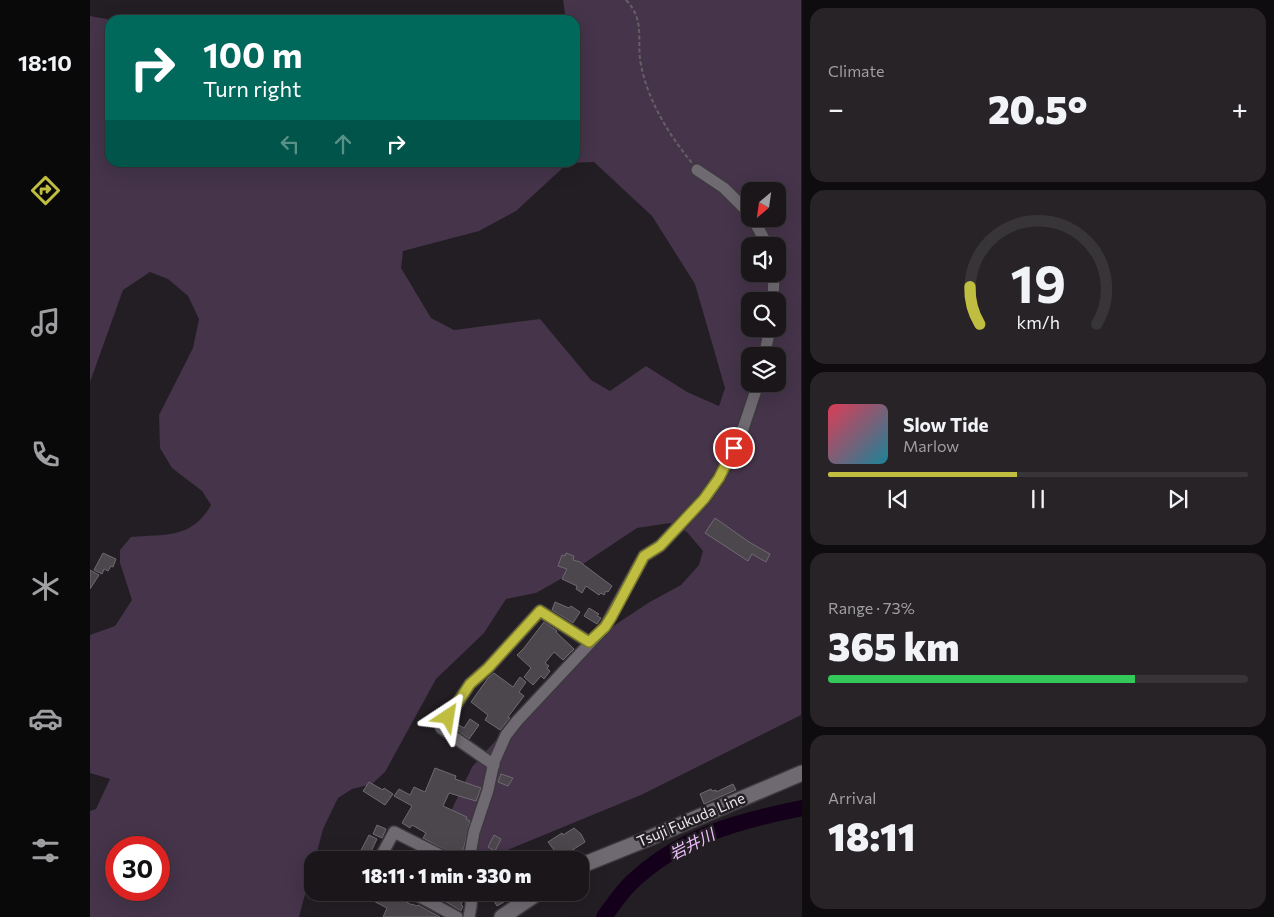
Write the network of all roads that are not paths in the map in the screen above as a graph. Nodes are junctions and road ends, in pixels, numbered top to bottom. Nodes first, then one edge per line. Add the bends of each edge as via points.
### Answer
1 (697, 170) road end
2 (741, 205) edge
3 (755, 392) edge
4 (589, 642) junction
5 (494, 765) junction
6 (802, 773) edge
7 (384, 851) edge
8 (432, 851) edge
9 (471, 851) edge
10 (589, 862) edge
11 (428, 901) edge
12 (471, 901) edge
13 (526, 901) edge
14 (457, 917) edge
15 (469, 917) edge
16 (502, 917) edge

1 - 2 street via 724,188
3 - 4 street via 742,432 719,478 660,546 644,556 605,627
4 - 5 street via 506,735
4 - 5 street via 540,611 470,684 442,728
5 - 9 street
6 - 10 main road, Tsuji Fukuda Line
7 - 8 street via 394,832
11 - 14 street
12 - 15 street
13 - 16 main road

